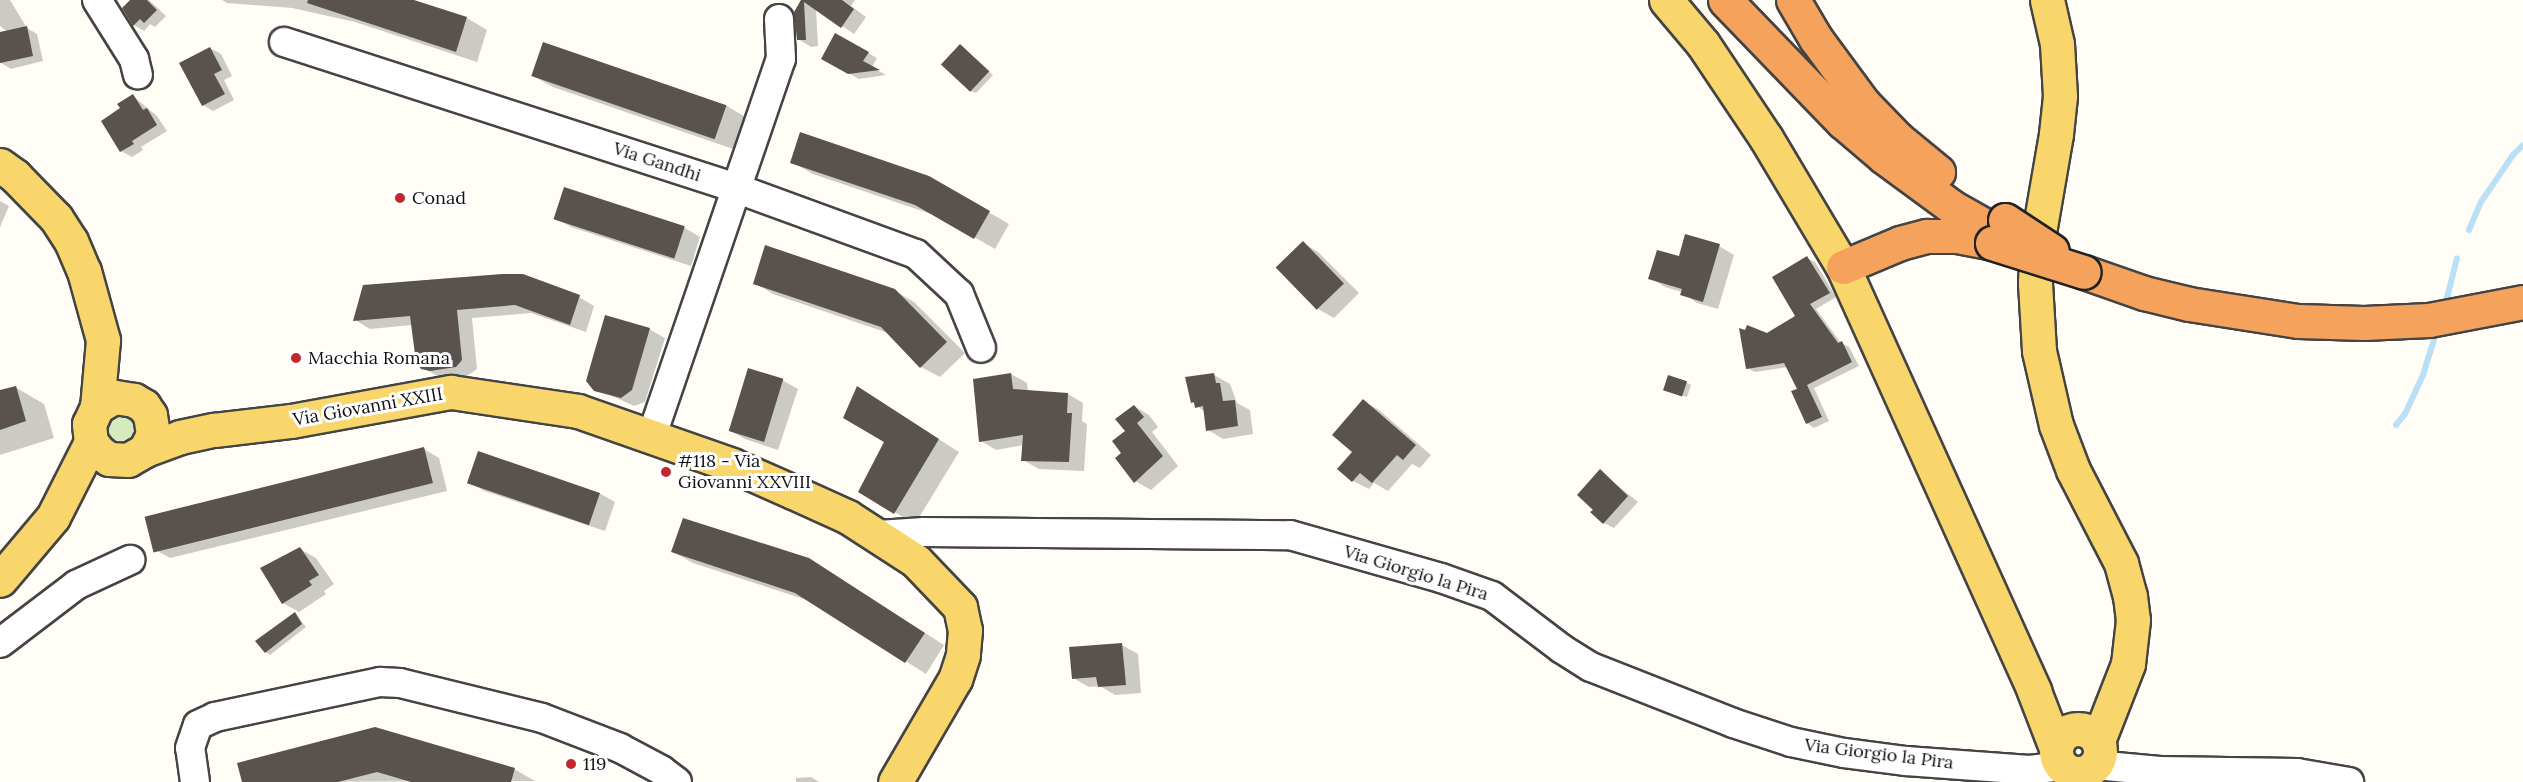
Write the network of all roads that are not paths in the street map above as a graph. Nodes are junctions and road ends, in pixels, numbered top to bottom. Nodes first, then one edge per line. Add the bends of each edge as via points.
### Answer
1 (97, 0) edge
2 (1666, 0) edge
3 (1725, 0) edge
4 (1793, 0) edge
5 (2047, 0) edge
6 (779, 19) dead end
7 (284, 42) dead end
8 (138, 75) dead end
9 (0, 165) edge
10 (738, 189) junction
11 (1998, 232) junction
12 (1843, 267) junction
13 (2523, 302) edge
14 (103, 340) junction
15 (981, 348) dead end
16 (97, 407) junction
17 (142, 408) junction
18 (214, 430) junction
19 (651, 438) junction
20 (91, 442) junction
21 (133, 456) junction
22 (53, 517) junction
23 (878, 535) junction
24 (130, 560) dead end
25 (0, 580) edge
26 (0, 642) edge
27 (2076, 754) edge
28 (195, 782) edge
29 (677, 782) edge
30 (895, 782) edge
31 (2349, 782) edge

1 - 8 street via 134,59
2 - 12 main road via 1703,44 1760,128
3 - 11 highway via 1870,146 1934,195
4 - 11 highway via 1834,65 1875,117
5 - 27 main road via 2057,44 2060,96 2037,244 2039,351 2061,440 2114,546 2128,587 2133,634 2118,691
6 - 10 street via 782,59 738,179
7 - 10 street, Via Gandhi
9 - 14 main road via 56,218 71,241
10 - 15 street, Via Gandhi via 915,254 959,294
10 - 19 street
11 - 12 highway via 1921,237
11 - 13 highway, bridge via 2084,272 2136,290 2189,304 2298,321 2429,320
12 - 27 main road via 2034,691
14 - 16 main road
14 - 17 main road
16 - 17 main road via 114,397
16 - 20 main road via 89,424
17 - 18 main road, Via Giovanni XXIII
17 - 21 main road via 153,434
18 - 19 main road, Via Giovanni XXIII via 291,421 451,392 578,411
18 - 21 main road, Via Giovanni XXIII via 180,437
19 - 23 main road, Via Giovanni XXIII via 752,474
20 - 21 main road via 104,456
20 - 22 main road
21 - 22 main road, Via Giovanni XXIII
22 - 25 main road
23 - 27 street, Via Giorgio la Pira via 1290,535 1492,596 1592,667 1791,742 1906,761 2030,770
23 - 30 main road, Via Giovanni XXIII via 916,561 944,587 960,607 965,630 963,655 955,679
24 - 26 street via 76,585
27 - 31 street, Via Giorgio la Pira via 2160,771 2297,772
28 - 29 street via 190,748 198,725 214,717 380,682 400,683 542,718 620,748

